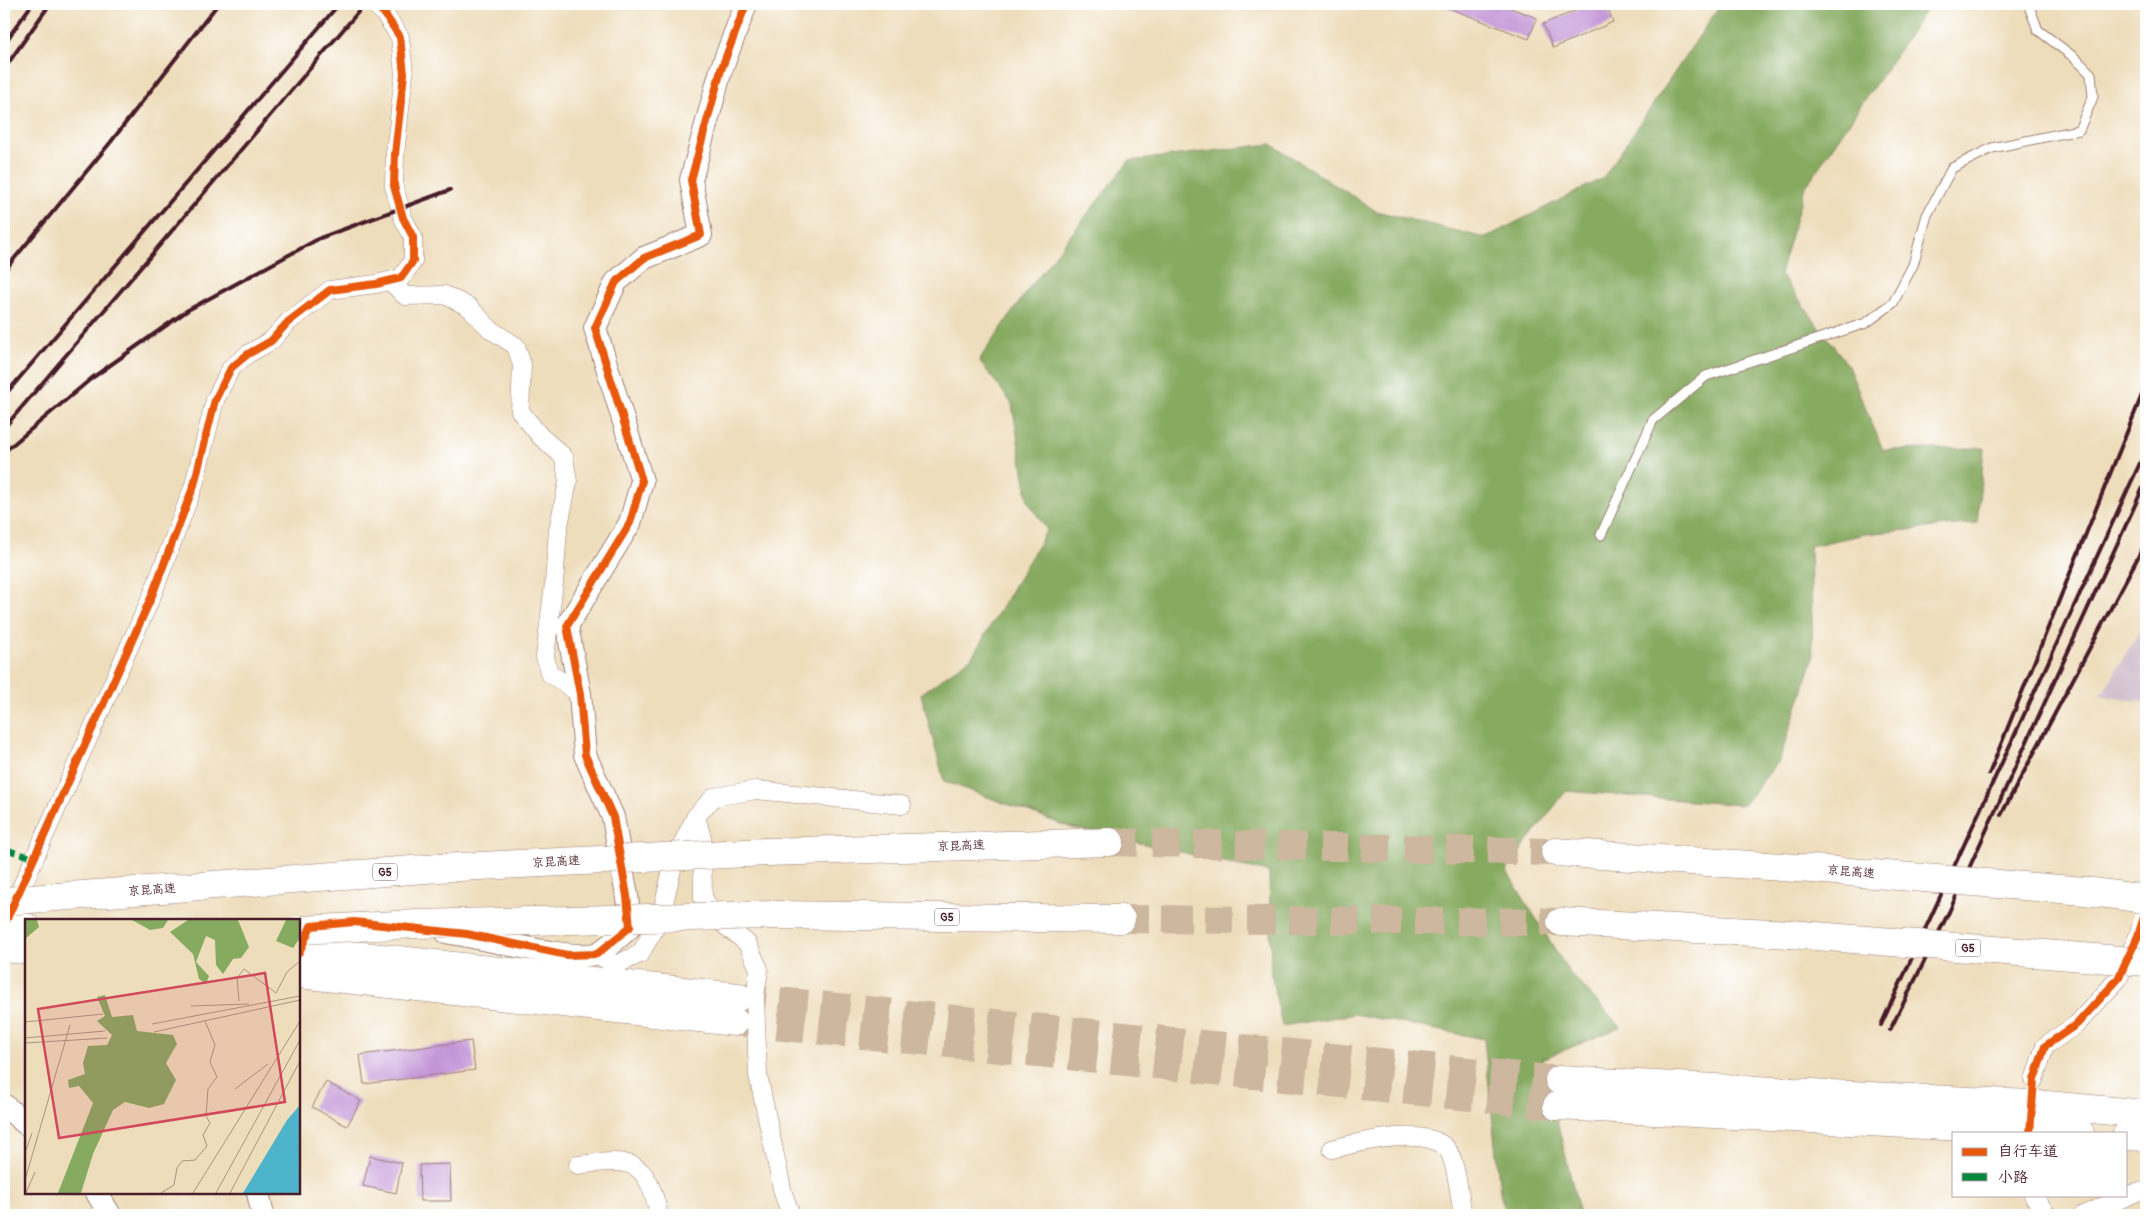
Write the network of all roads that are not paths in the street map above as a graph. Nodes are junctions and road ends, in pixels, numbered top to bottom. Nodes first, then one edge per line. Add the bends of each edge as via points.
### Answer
1 (374, 4) edge
2 (746, 4) edge
3 (2032, 4) edge
4 (390, 280) junction
5 (1601, 535) dead end
6 (580, 694) junction
7 (902, 805) dead end
8 (696, 816) junction
9 (1110, 842) tunnel mouth
10 (1555, 852) tunnel mouth
11 (2146, 899) edge
12 (2146, 910) edge
13 (11, 917) edge
14 (1121, 919) tunnel mouth
15 (1561, 922) tunnel mouth
16 (301, 939) edge
17 (25, 945) edge
18 (4, 947) edge
19 (25, 950) edge
20 (597, 954) junction
21 (2146, 962) edge
22 (300, 974) edge
23 (2034, 1080) dead end
24 (4, 1105) edge
25 (2146, 1114) edge
26 (25, 1123) edge
27 (2067, 1132) edge
28 (2128, 1136) edge
29 (2146, 1137) edge
30 (1332, 1149) dead end
31 (578, 1164) dead end
32 (2146, 1191) edge
33 (98, 1194) edge
34 (258, 1194) edge
35 (2034, 1196) edge
36 (2128, 1196) edge
37 (2128, 1196) edge
38 (110, 1215) edge
39 (262, 1215) edge
40 (659, 1215) edge
41 (791, 1215) edge
42 (1463, 1215) edge
43 (2047, 1215) edge
44 (2083, 1215) edge

1 - 4 street via 400,37 404,74 394,186 403,218 413,237 413,261 401,278
2 - 6 street via 721,70 691,180 700,235 644,258 616,282 595,328 642,481 630,522 567,626
3 - 5 lane via 2030,9 2038,30 2076,58 2091,74 2093,97 2079,130 1992,148 1952,168 1927,215 1913,265 1893,303 1866,322 1706,376 1653,420
4 - 6 street via 405,296 445,295 469,307 491,330 516,346 522,365 520,411 540,436 564,457 568,482 558,530 545,657 549,673
4 - 13 street via 330,290 288,322 271,341 231,368 215,400 194,485 151,598
6 - 20 street via 585,755 613,817 630,927
7 - 8 street via 756,790 714,797
8 - 20 street via 674,861 660,920 640,954 615,965
8 - 41 street via 702,838 703,898 718,920 747,944 759,969 755,997 758,1075 783,1193
9 - 13 highway, 京昆高速 / G5, bridge via 767,852 438,868
10 - 11 highway, 京昆高速, bridge via 1812,869 2085,891
12 - 23 street via 2118,979 2077,1024 2044,1046
14 - 16 highway, G5, bridge via 773,915 417,924
15 - 21 highway, G5, bridge via 1790,934
16 - 20 street via 311,926 354,922 467,934 566,955
16 - 22 highway via 736,1009
17 - 18 highway
18 - 19 highway
24 - 26 street
25 - 27 highway via 2047,1105 1558,1093
28 - 29 highway
30 - 42 street via 1364,1141 1413,1136 1437,1142 1448,1149
31 - 40 street via 616,1160 634,1164 653,1189
32 - 37 street
33 - 38 street
34 - 39 street
35 - 43 street
36 - 44 street

